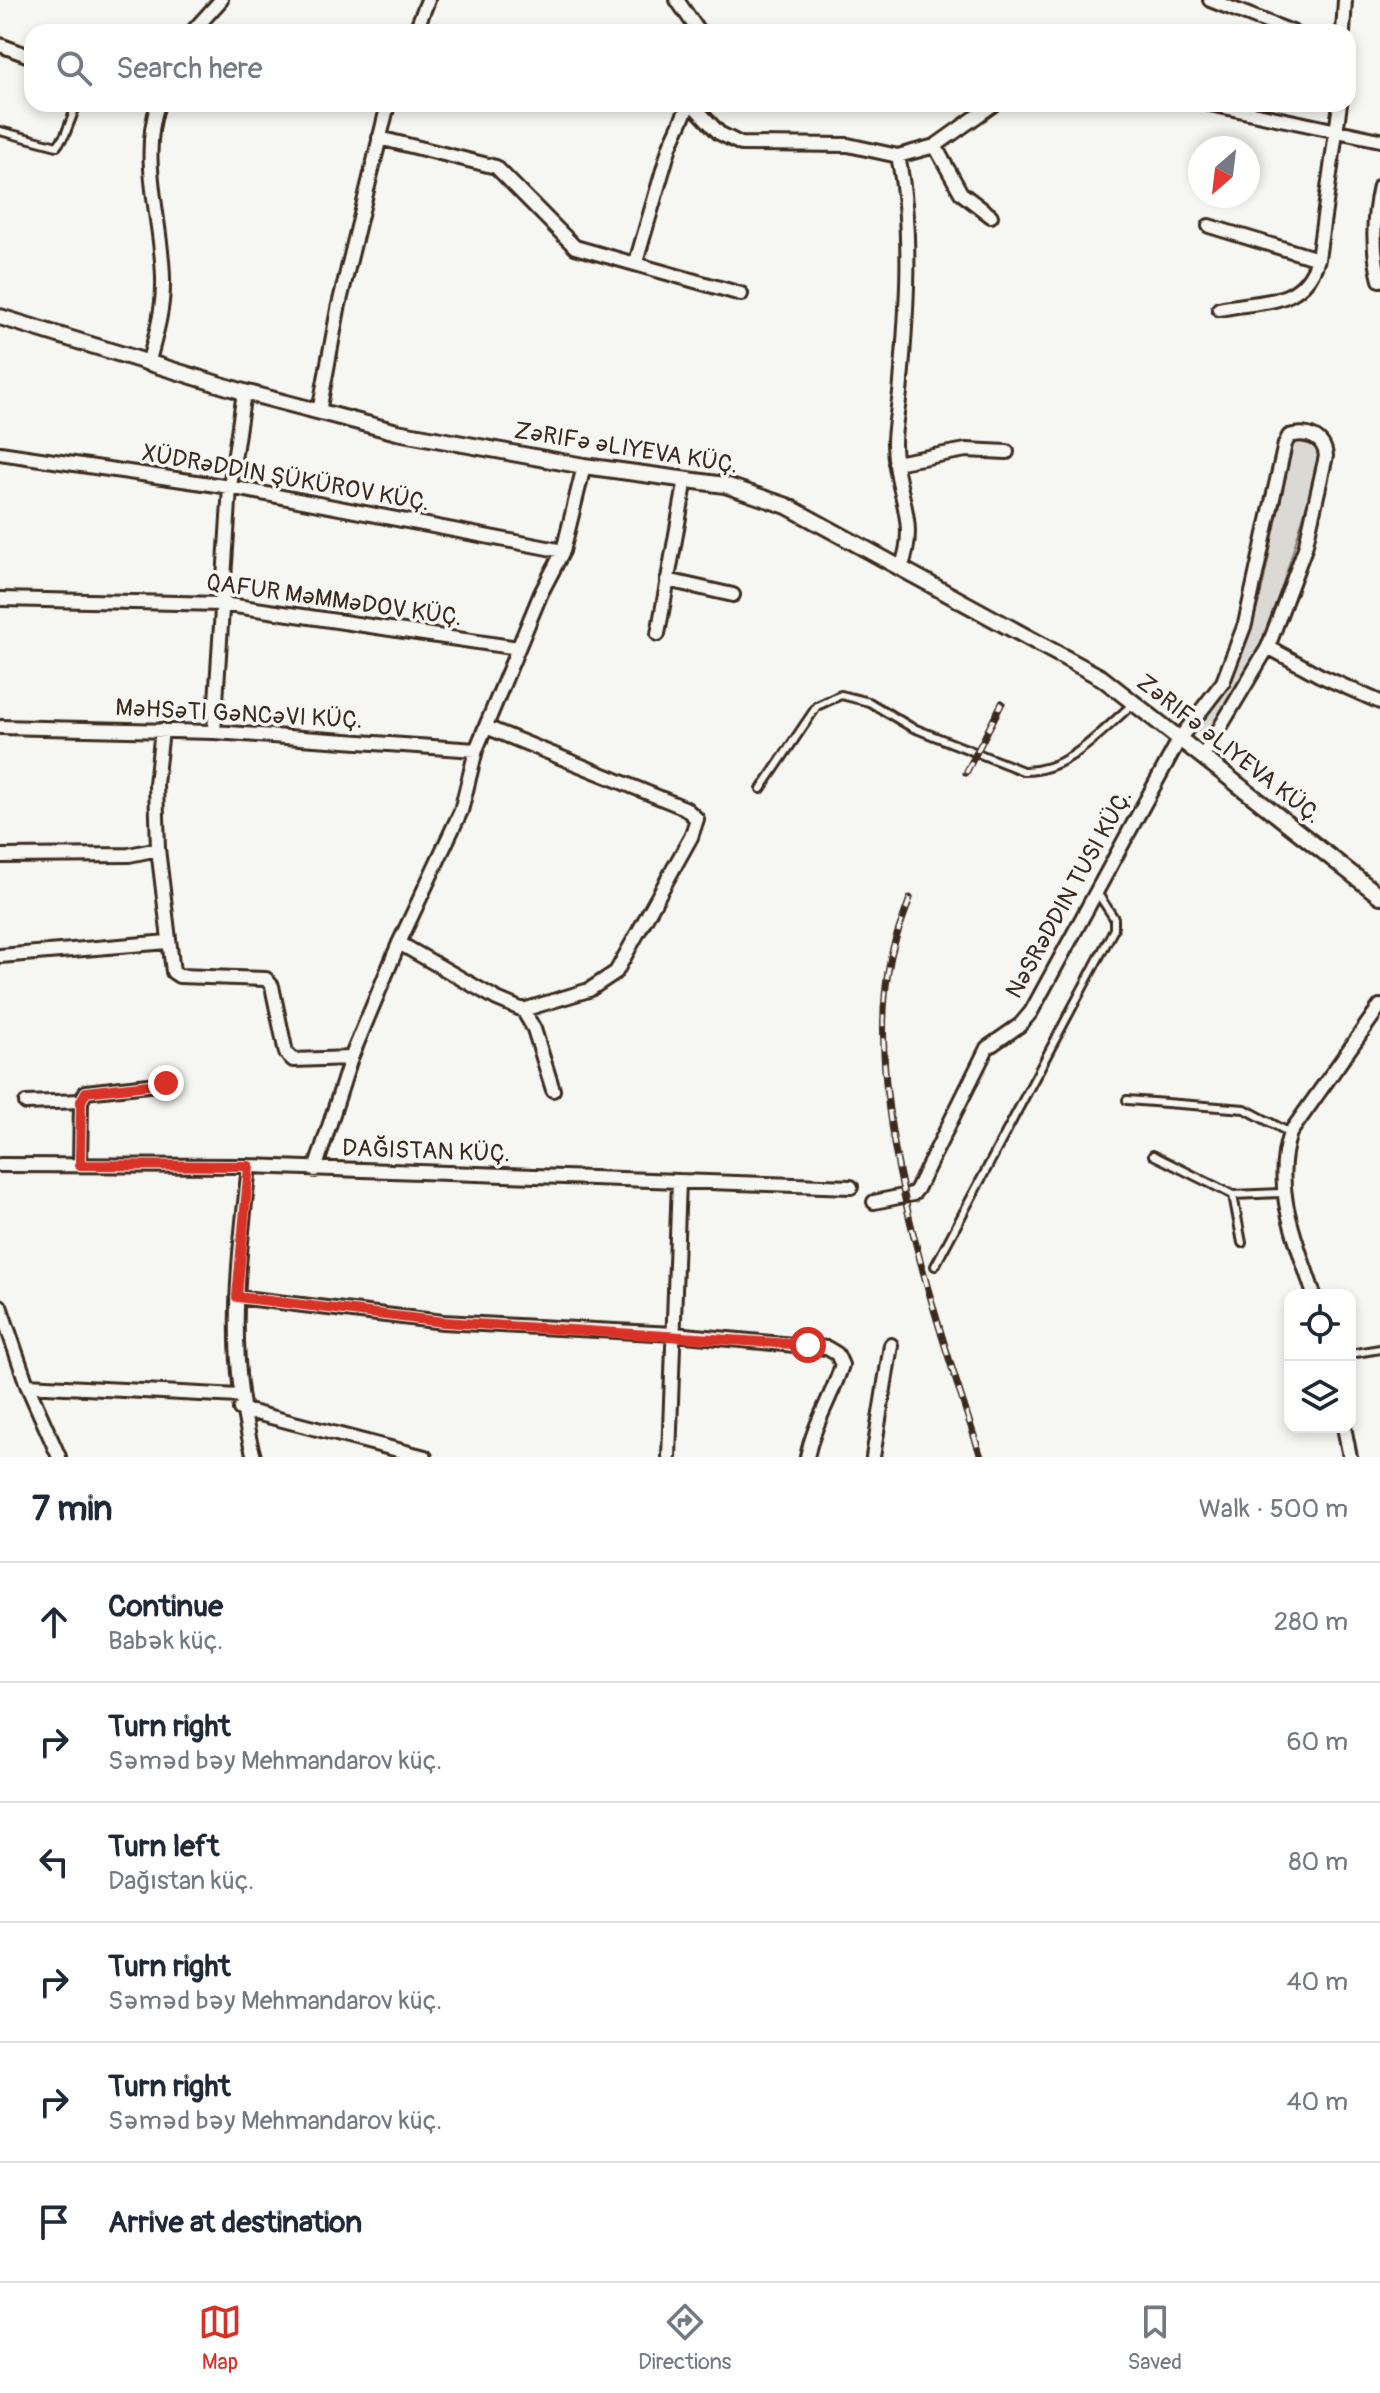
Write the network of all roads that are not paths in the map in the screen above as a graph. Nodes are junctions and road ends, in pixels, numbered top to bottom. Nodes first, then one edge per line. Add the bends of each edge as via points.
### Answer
1 (221, 0) edge
2 (428, 0) edge
3 (677, 0) edge
4 (1210, 0) edge
5 (1345, 0) edge
6 (199, 24) edge
7 (418, 24) edge
8 (694, 24) edge
9 (1272, 24) edge
10 (1344, 24) edge
11 (0, 45) edge
12 (24, 54) edge
13 (74, 112) edge
14 (154, 112) edge
15 (386, 112) edge
16 (686, 112) edge
17 (698, 112) edge
18 (983, 112) edge
19 (1250, 112) edge
20 (1340, 112) edge
21 (1339, 130) junction
22 (0, 131) edge
23 (379, 138) junction
24 (1380, 140) edge
25 (935, 146) junction
26 (898, 156) junction
27 (1380, 186) edge
28 (991, 216) dead end
29 (1209, 226) dead end
30 (1318, 259) junction
31 (636, 262) junction
32 (1380, 280) edge
33 (741, 294) dead end
34 (1219, 309) dead end
35 (0, 317) edge
36 (148, 364) junction
37 (244, 392) junction
38 (319, 412) junction
39 (1007, 452) dead end
40 (0, 453) edge
41 (895, 463) junction
42 (584, 466) junction
43 (686, 479) junction
44 (230, 487) junction
45 (563, 551) junction
46 (901, 568) junction
47 (667, 580) junction
48 (733, 595) dead end
49 (0, 599) edge
50 (222, 604) junction
51 (658, 634) dead end
52 (1268, 647) junction
53 (518, 648) junction
54 (1135, 702) junction
55 (1380, 702) edge
56 (0, 727) edge
57 (486, 727) junction
58 (162, 730) junction
59 (214, 732) junction
60 (1180, 738) junction
61 (476, 750) junction
62 (1203, 756) junction
63 (761, 789) dead end
64 (158, 849) junction
65 (0, 856) edge
66 (1096, 891) junction
67 (1380, 896) edge
68 (168, 942) junction
69 (399, 943) junction
70 (0, 956) edge
71 (1380, 1006) edge
72 (523, 1010) junction
73 (351, 1058) junction
74 (166, 1083) dead end
75 (553, 1090) dead end
76 (1127, 1100) dead end
77 (81, 1101) junction
78 (26, 1103) dead end
79 (1290, 1133) junction
80 (1153, 1155) dead end
81 (0, 1165) edge
82 (80, 1165) junction
83 (249, 1166) junction
84 (315, 1170) junction
85 (679, 1181) junction
86 (851, 1187) dead end
87 (1282, 1193) junction
88 (1233, 1195) junction
89 (874, 1202) dead end
90 (1242, 1243) dead end
91 (935, 1266) dead end
92 (1312, 1289) edge
93 (237, 1297) junction
94 (0, 1306) edge
95 (674, 1334) junction
96 (891, 1345) dead end
97 (1380, 1349) edge
98 (1356, 1353) edge
99 (27, 1385) junction
100 (240, 1402) junction
101 (1345, 1433) edge
102 (59, 1457) edge
103 (254, 1457) edge
104 (425, 1457) edge
105 (669, 1457) edge
106 (807, 1457) edge
107 (873, 1457) edge
108 (1350, 1457) edge

1 - 6 street
2 - 7 street
3 - 8 street
4 - 9 street
5 - 10 street
11 - 12 street
13 - 22 lane via 57,146
14 - 36 street via 152,188 163,277 161,316
15 - 23 street
16 - 31 street via 670,146
17 - 26 street via 719,133 741,144 848,145
18 - 25 street
19 - 21 street
20 - 21 street
21 - 24 street
21 - 30 street
23 - 31 street via 496,167 575,247
23 - 38 street
25 - 26 street
25 - 28 street via 961,193
26 - 41 street via 906,279
27 - 32 street via 1375,260
29 - 30 street
30 - 34 street via 1311,280 1297,294
31 - 33 street
35 - 36 street, ZƏRIFƏ ƏLIYEVA KÜÇ.
36 - 37 street, ZƏRIFƏ ƏLIYEVA KÜÇ.
37 - 38 street, ZƏRIFƏ ƏLIYEVA KÜÇ.
37 - 44 street
38 - 42 street, ZƏRIFƏ ƏLIYEVA KÜÇ. via 397,432
39 - 41 street via 966,450
40 - 44 street, XÜDRƏDDIN ŞÜKÜROV KÜÇ.
41 - 46 street via 911,535
42 - 43 street, ZƏRIFƏ ƏLIYEVA KÜÇ.
42 - 45 street
43 - 46 street, ZƏRIFƏ ƏLIYEVA KÜÇ. via 776,501
43 - 47 street
44 - 45 street, XÜDRƏDDIN ŞÜKÜROV KÜÇ.
44 - 50 street
45 - 53 street
46 - 54 street, ZƏRIFƏ ƏLIYEVA KÜÇ. via 1068,657
47 - 48 street
47 - 51 street
49 - 50 street, QAFUR MƏMMƏDOV KÜÇ.
50 - 53 street, QAFUR MƏMMƏDOV KÜÇ.
50 - 59 street
52 - 55 street
52 - 60 street, NƏSRƏDDIN TUSI KÜÇ. via 1305,548 1326,456 1325,445 1316,437 1299,433 1285,444 1245,624 1223,682
52 - 62 street
53 - 57 street
54 - 60 street, ZƏRIFƏ ƏLIYEVA KÜÇ.
54 - 63 lane via 1062,764 1023,771 911,727 869,702 841,695 817,706
56 - 58 street, MƏHSƏTI GƏNCƏVI KÜÇ.
57 - 61 street
57 - 72 street via 685,808 697,819 616,972 589,990
58 - 59 street, MƏHSƏTI GƏNCƏVI KÜÇ.
58 - 64 street via 156,784
59 - 61 street, MƏHSƏTI GƏNCƏVI KÜÇ.
60 - 62 street, ZƏRIFƏ ƏLIYEVA KÜÇ.
60 - 66 street, NƏSRƏDDIN TUSI KÜÇ.
61 - 69 street via 461,811
62 - 67 street, ZƏRIFƏ ƏLIYEVA KÜÇ.
64 - 65 street via 129,855
64 - 68 street
66 - 89 street, NƏSRƏDDIN TUSI KÜÇ. via 1031,1012 987,1048 974,1069 917,1189
66 - 91 lane via 1114,918 1114,929
68 - 70 street
68 - 73 street via 171,966 179,976 266,979 286,1053 293,1060
69 - 72 street
69 - 73 street
71 - 79 street
72 - 75 street
73 - 84 street
74 - 77 street via 86,1092
76 - 79 lane via 1245,1109
77 - 78 street
77 - 82 street
79 - 87 street via 1283,1153
80 - 88 lane
81 - 82 street
82 - 83 street
83 - 84 street
83 - 93 street
84 - 85 street
85 - 86 street
85 - 95 street
87 - 88 lane
87 - 92 street
88 - 90 lane
93 - 95 street via 443,1322
93 - 100 street
94 - 99 street
95 - 105 street
95 - 106 street via 808,1345 837,1354 842,1365 836,1386 813,1429
96 - 107 street
97 - 98 lane
99 - 100 street
99 - 102 street
100 - 103 street
100 - 104 street
101 - 108 street

